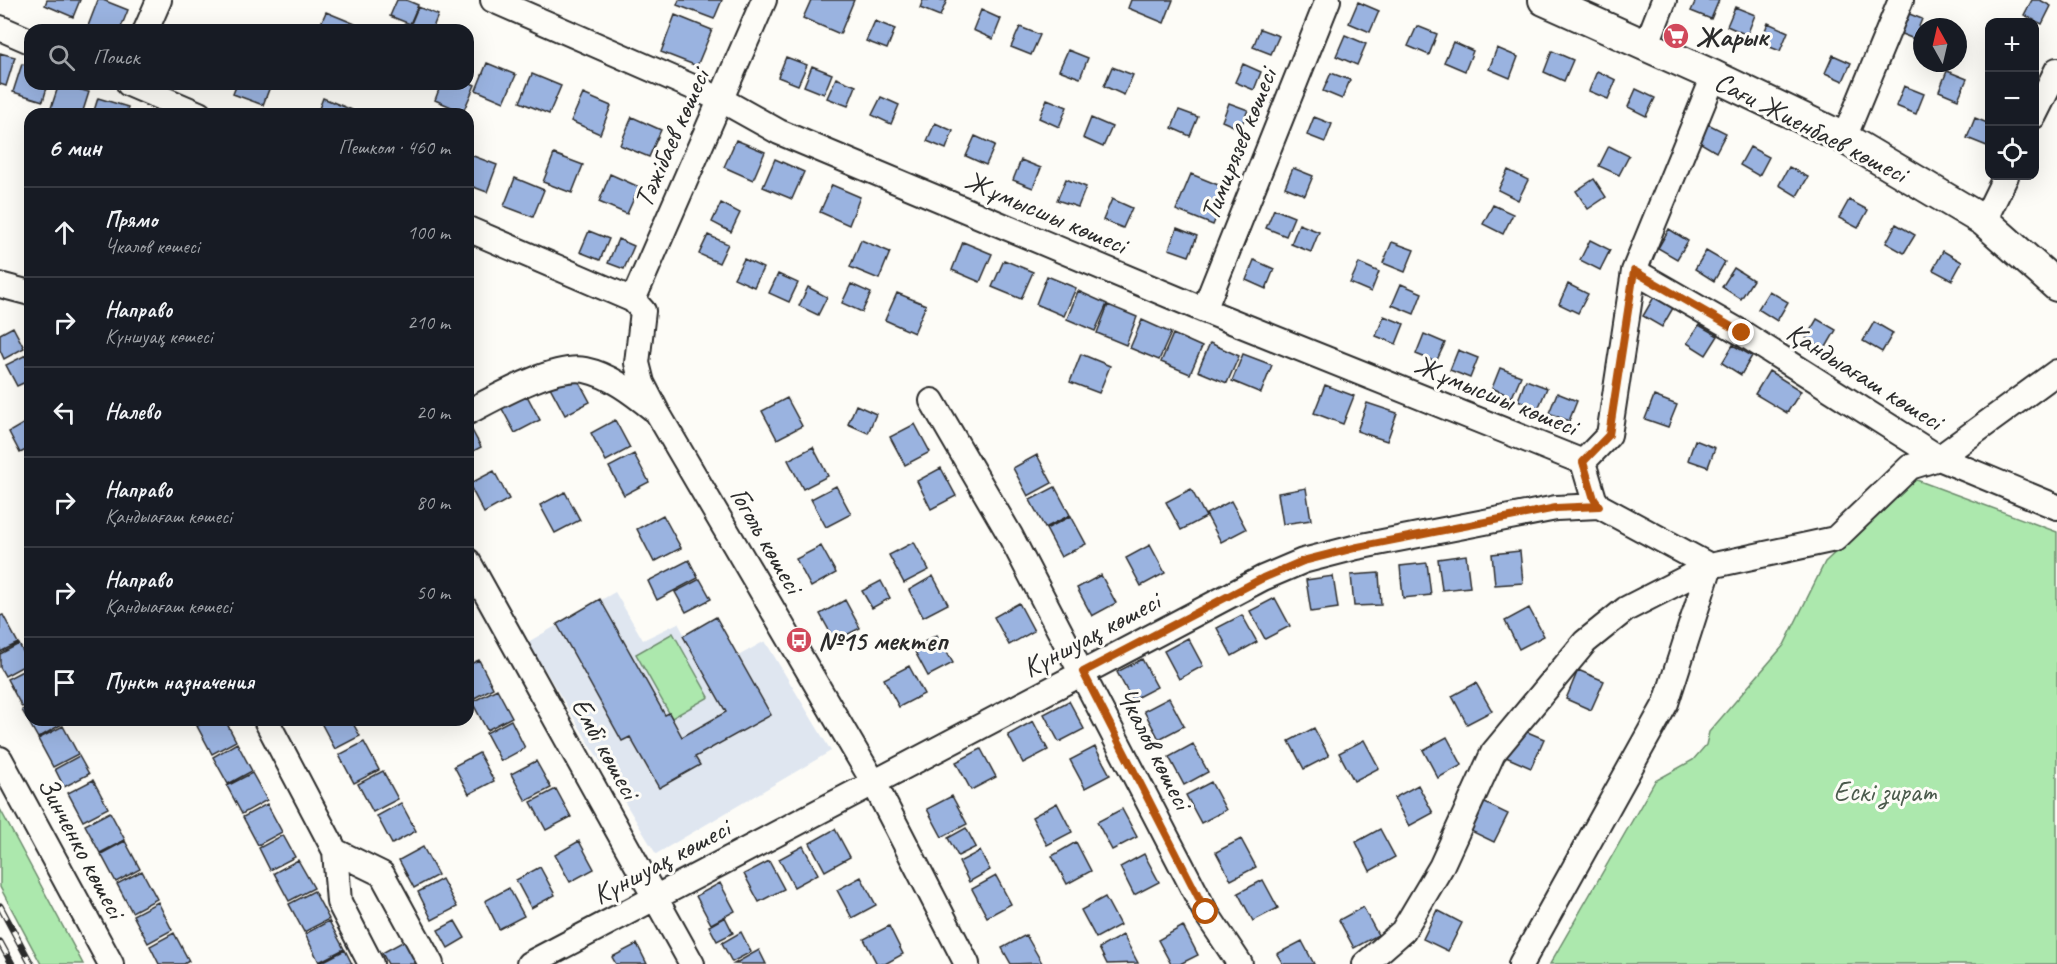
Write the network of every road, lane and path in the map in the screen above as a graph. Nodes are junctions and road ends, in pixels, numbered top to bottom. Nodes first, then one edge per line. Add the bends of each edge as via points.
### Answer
1 (159, 0) edge
2 (494, 0) edge
3 (764, 0) edge
4 (1328, 0) edge
5 (1544, 0) edge
6 (1665, 0) edge
7 (1901, 0) edge
8 (149, 24) edge
9 (0, 28) edge
10 (24, 38) edge
11 (1647, 46) junction
12 (2057, 70) edge
13 (1714, 76) junction
14 (143, 90) edge
15 (720, 99) junction
16 (2039, 106) edge
17 (185, 108) edge
18 (1844, 138) junction
19 (2004, 180) edge
20 (1984, 221) junction
21 (474, 232) edge
22 (1634, 271) junction
23 (0, 285) edge
24 (2057, 286) edge
25 (24, 291) edge
26 (638, 305) junction
27 (1204, 310) junction
28 (2057, 372) edge
29 (932, 401) dead end
30 (474, 409) edge
31 (657, 412) junction
32 (1940, 458) junction
33 (1583, 462) junction
34 (1599, 506) junction
35 (2057, 507) edge
36 (1710, 567) junction
37 (474, 572) edge
38 (1083, 672) junction
39 (269, 726) edge
40 (0, 759) edge
41 (874, 783) junction
42 (335, 851) junction
43 (656, 898) junction
44 (111, 964) edge
45 (371, 964) edge
46 (431, 964) edge
47 (530, 964) edge
48 (692, 964) edge
49 (967, 964) edge
50 (1239, 964) edge
51 (1365, 964) edge
52 (1521, 964) edge

1 - 8 street
2 - 15 street, Жұмысшы көшесі
3 - 15 street, Тәжібаев көшесі
4 - 27 street, Тимирязев көшесі
5 - 11 main road, Сағи Жиенбаев көшесі
6 - 11 street
7 - 18 street
9 - 10 street
11 - 13 main road, Сағи Жиенбаев көшесі
12 - 16 street
13 - 18 main road, Сағи Жиенбаев көшесі
13 - 22 street
14 - 17 street
15 - 26 street, Тәжібаев көшесі
15 - 27 street, Жұмысшы көшесі via 779,132
18 - 20 main road, Сағи Жиенбаев көшесі
19 - 20 street
20 - 24 main road, Сағи Жиенбаев көшесі
21 - 26 street
22 - 32 street, Қандыағаш көшесі via 1742,333
22 - 33 street via 1609,435
23 - 25 street
26 - 31 street, Гоголь көшесі via 637,363
27 - 33 street, Жұмысшы көшесі
28 - 32 street
29 - 38 street, Чкалов көшесі
30 - 31 street via 520,385 583,370 611,380
31 - 41 street, Гоголь көшесі
32 - 35 street, Қандыағаш көшесі
32 - 36 street via 1910,467 1835,539
33 - 34 street
34 - 36 street
34 - 38 street, Күншуақ көшесі via 1556,508 1303,561
36 - 51 street via 1626,609 1585,642 1493,753 1441,867 1403,931
36 - 52 street via 1666,703
37 - 43 street, Ембі көшесі
38 - 41 street, Күншуақ көшесі
38 - 50 street, Чкалов көшесі via 1206,912
39 - 42 street
40 - 44 street, Зинченко көшесі
41 - 43 street, Күншуақ көшесі
41 - 49 street, Гоголь көшесі
42 - 45 street via 339,902
42 - 46 street via 382,874
43 - 47 street, Күншуақ көшесі
43 - 48 street, Ембі көшесі

